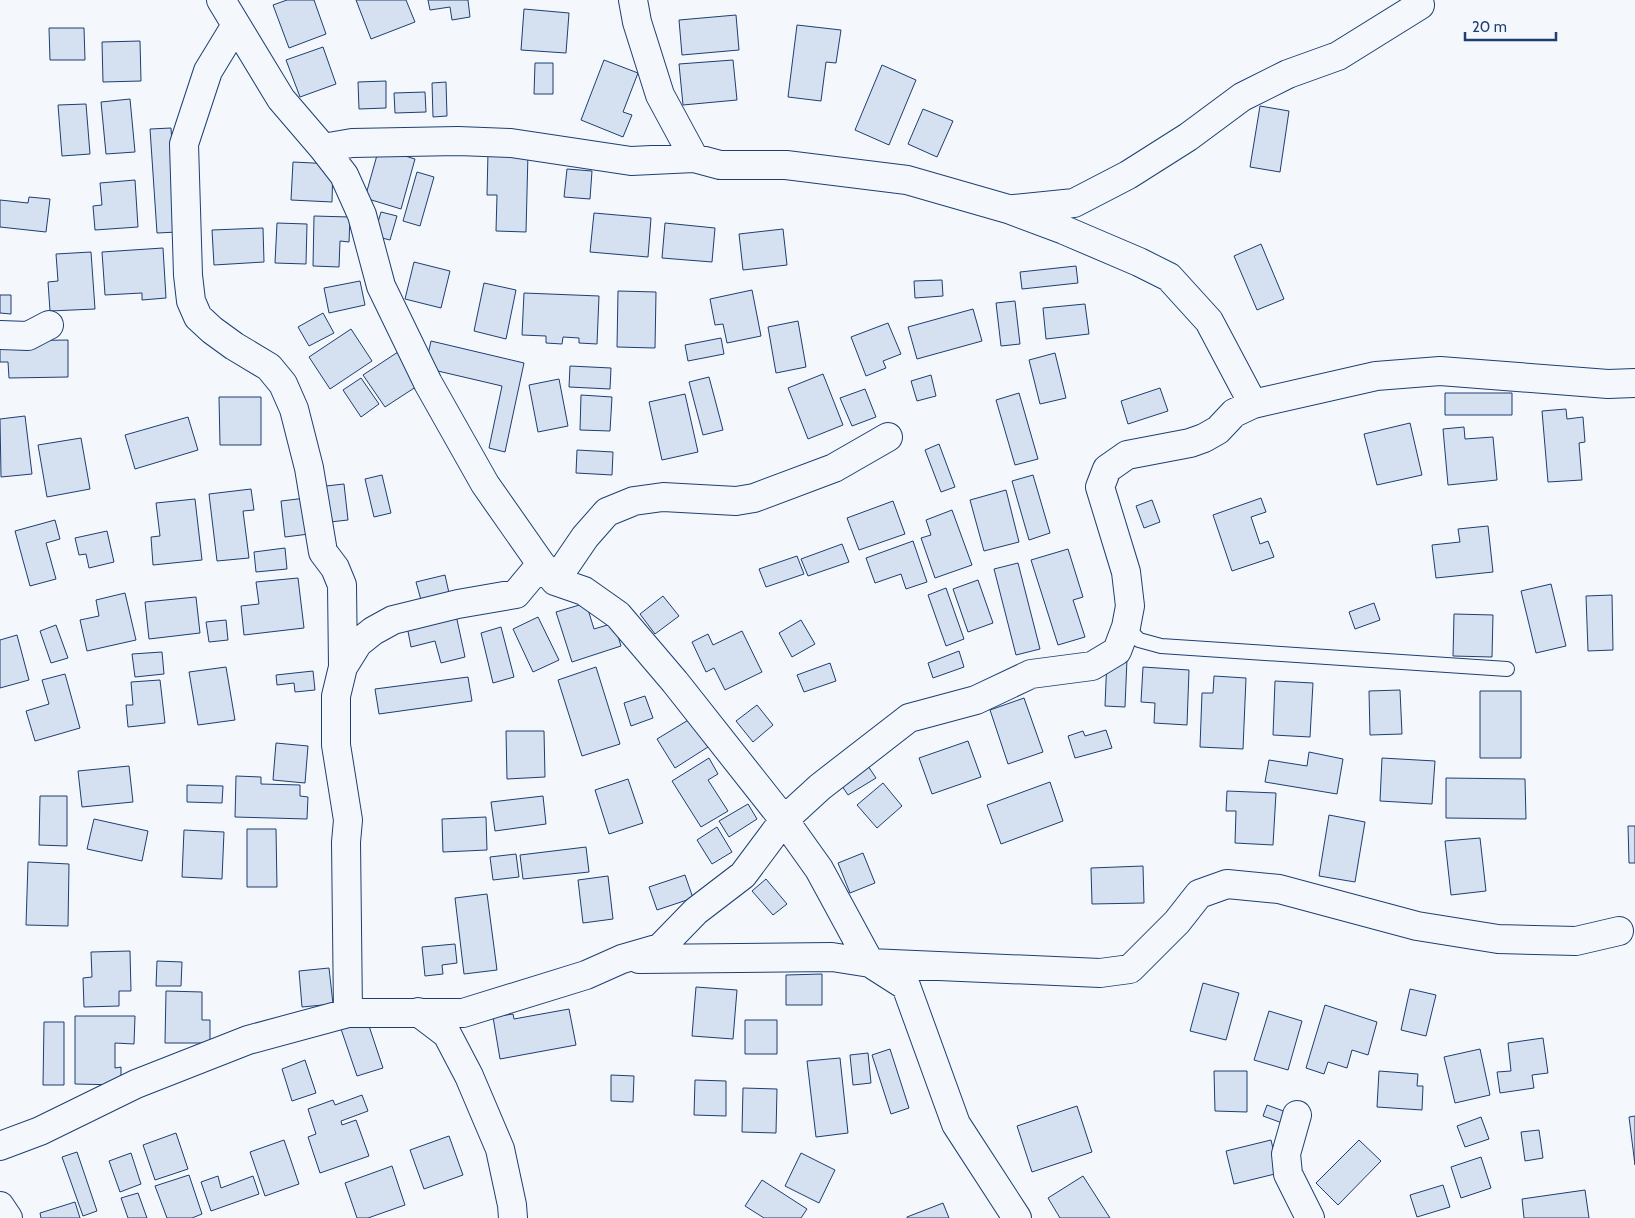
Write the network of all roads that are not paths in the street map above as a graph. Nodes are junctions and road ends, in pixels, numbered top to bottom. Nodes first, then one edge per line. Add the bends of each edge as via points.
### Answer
1 (221, 0) edge
2 (633, 0) edge
3 (1420, 5) dead end
4 (236, 25) junction
5 (323, 148) junction
6 (694, 158) junction
7 (1008, 209) junction
8 (49, 325) dead end
9 (0, 335) edge
10 (1635, 383) edge
11 (1254, 404) junction
12 (888, 437) dead end
13 (548, 572) junction
14 (1126, 627) junction
15 (343, 667) junction
16 (1506, 669) dead end
17 (784, 820) junction
18 (1619, 931) dead end
19 (622, 959) junction
20 (870, 963) junction
21 (418, 1012) junction
22 (348, 1014) junction
23 (1296, 1115) dead end
24 (0, 1146) edge
25 (0, 1206) edge
26 (8, 1218) edge
27 (513, 1218) edge
28 (1017, 1218) edge
29 (1310, 1218) edge

1 - 4 street
2 - 6 street via 660,95
3 - 7 street via 1338,56 1288,74 1242,97 1128,175 1074,203
4 - 5 street via 281,99
4 - 15 street via 208,70 184,144 191,301 198,317 212,330 269,367 284,384 310,468 324,552 342,585
5 - 6 street via 352,143 458,141 511,143 631,161
5 - 13 street via 344,175 359,207 381,286 428,383 485,484
6 - 7 street via 720,165 786,166 908,180
7 - 11 street via 1169,277 1209,321
8 - 9 street via 28,336
10 - 11 street via 1608,384 1440,371 1376,376
11 - 14 street via 1234,413 1218,430 1204,438 1128,455 1107,469 1100,487 1126,572 1130,606
12 - 13 street via 834,468 754,498 736,501 662,497 634,501 608,512
13 - 15 street via 516,594 393,620 358,643
13 - 17 street via 618,614
14 - 16 lane via 1139,640 1161,646
14 - 17 street via 1117,651 1092,666 1031,674 976,700 909,718 820,787
15 - 22 street via 336,696 336,745 348,820
17 - 19 street via 743,875 696,911 660,948
17 - 20 street via 819,869
18 - 20 street via 1576,941 1498,939 1417,926 1279,889 1227,884 1199,894 1177,922 1130,969 1100,973
19 - 20 street via 832,957
19 - 21 street via 586,975 463,1013
20 - 28 street via 906,986 956,1124
21 - 22 street
21 - 27 street via 447,1034 470,1076 500,1149
22 - 24 street via 248,1040 136,1084 40,1132
23 - 29 street via 1286,1154 1288,1174
25 - 26 street

